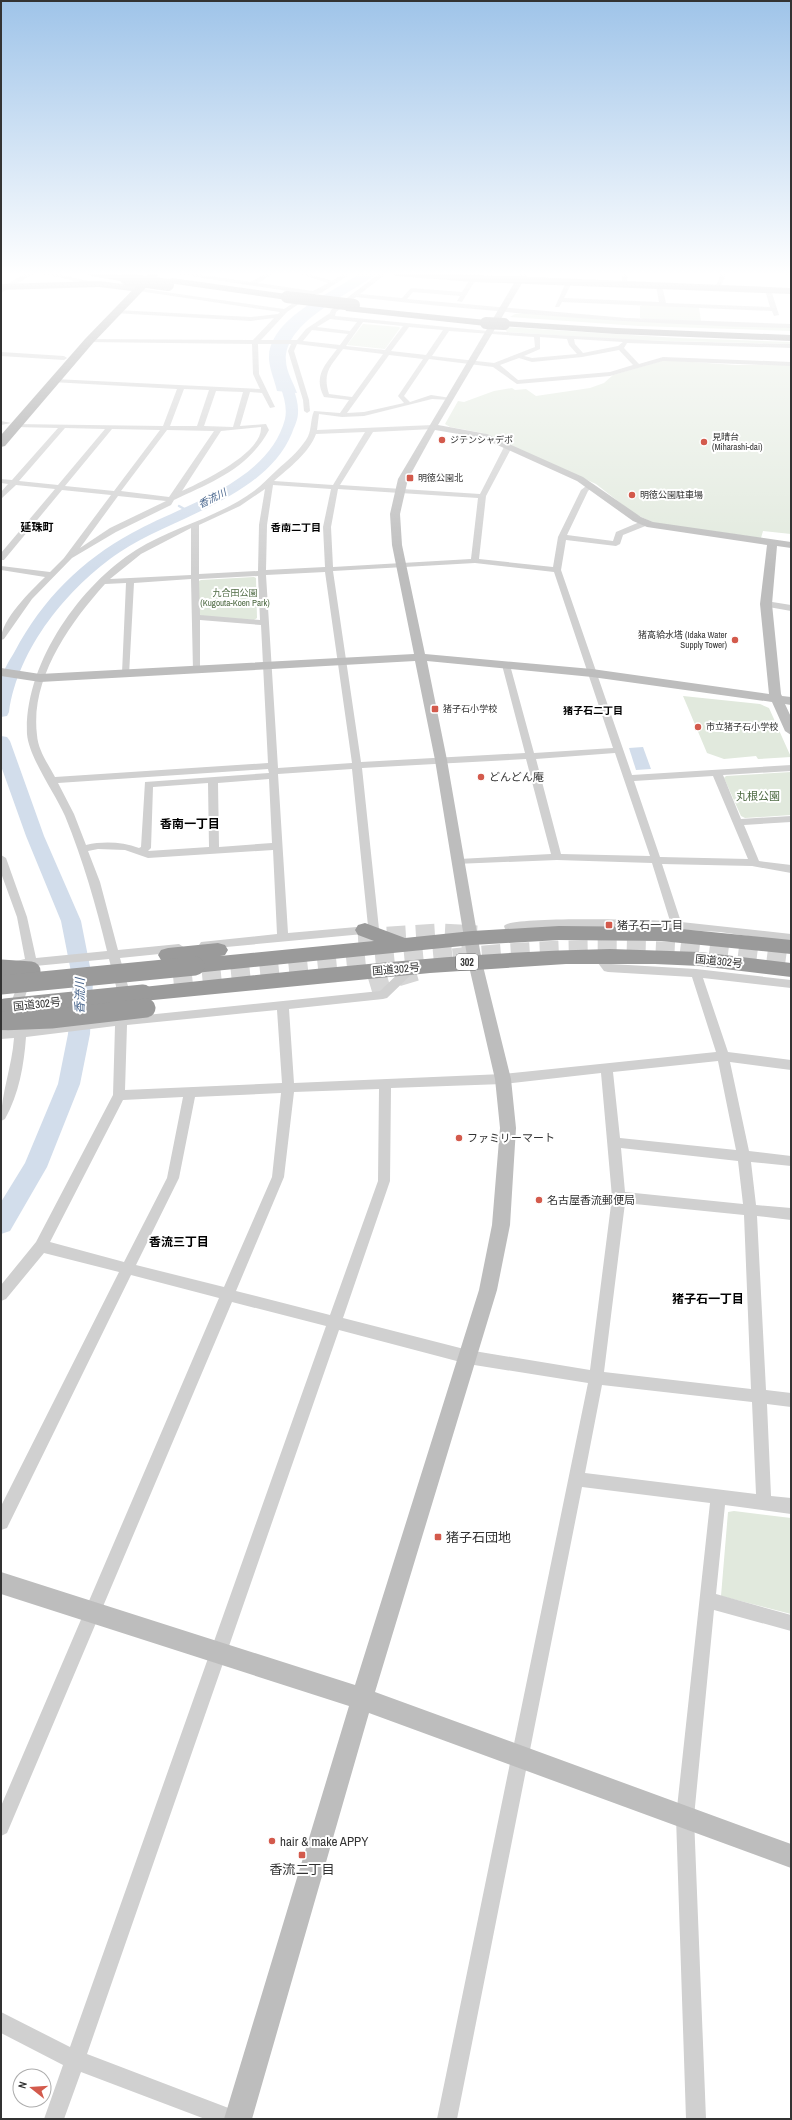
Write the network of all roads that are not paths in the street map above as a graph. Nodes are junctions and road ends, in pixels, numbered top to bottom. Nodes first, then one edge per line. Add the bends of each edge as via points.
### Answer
1 (52, 372) edge
2 (62, 372) edge
3 (256, 372) edge
4 (297, 372) edge
5 (323, 372) edge
6 (373, 372) edge
7 (417, 372) edge
8 (465, 372) edge
9 (504, 372) edge
10 (618, 372) edge
11 (54, 381) junction
12 (181, 388) junction
13 (213, 389) junction
14 (247, 390) junction
15 (265, 391) junction
16 (354, 399) junction
17 (449, 400) junction
18 (407, 403) junction
19 (272, 407) dead end
20 (307, 411) dead end
21 (342, 415) junction
22 (6, 426) edge
23 (63, 426) junction
24 (111, 426) junction
25 (166, 426) junction
26 (433, 427) junction
27 (200, 428) junction
28 (236, 428) junction
29 (219, 429) junction
30 (370, 430) junction
31 (313, 432) junction
32 (1, 443) edge
33 (508, 447) junction
34 (1, 481) edge
35 (14, 482) junction
36 (270, 483) junction
37 (590, 485) junction
38 (61, 487) junction
39 (335, 487) junction
40 (399, 492) junction
41 (117, 493) junction
42 (482, 496) junction
43 (1, 497) edge
44 (171, 499) junction
45 (645, 522) junction
46 (195, 523) junction
47 (562, 537) junction
48 (772, 543) junction
49 (791, 545) edge
50 (1, 558) edge
51 (67, 560) junction
52 (475, 561) junction
53 (401, 567) junction
54 (1, 568) edge
55 (329, 570) junction
56 (557, 570) junction
57 (262, 574) junction
58 (51, 575) junction
59 (195, 577) junction
60 (130, 581) junction
61 (103, 582) junction
62 (766, 604) junction
63 (791, 608) edge
64 (195, 617) junction
65 (265, 623) junction
66 (1, 637) edge
67 (419, 657) junction
68 (342, 661) junction
69 (506, 665) junction
70 (267, 666) junction
71 (196, 669) junction
72 (1, 672) edge
73 (126, 673) junction
74 (592, 673) junction
75 (36, 677) junction
76 (776, 699) junction
77 (791, 701) edge
78 (791, 731) edge
79 (619, 750) junction
80 (530, 756) junction
81 (441, 761) junction
82 (357, 766) junction
83 (791, 768) edge
84 (274, 771) junction
85 (717, 773) junction
86 (629, 778) junction
87 (53, 780) junction
88 (212, 780) junction
89 (791, 819) edge
90 (738, 822) junction
91 (278, 846) junction
92 (83, 849) junction
93 (214, 851) junction
94 (141, 852) junction
95 (557, 857) junction
96 (1, 858) edge
97 (656, 860) junction
98 (459, 862) junction
99 (755, 863) junction
100 (791, 869) edge
101 (676, 923) junction
102 (509, 926) dead end
103 (550, 928) junction
104 (362, 934) junction
105 (283, 938) junction
106 (472, 938) junction
107 (784, 941) edge
108 (405, 945) junction
109 (110, 955) junction
110 (598, 955) junction
111 (475, 962) junction
112 (1, 967) edge
113 (31, 967) junction
114 (411, 968) junction
115 (791, 970) edge
116 (1, 973) edge
117 (696, 973) junction
118 (791, 984) edge
119 (1, 985) edge
120 (370, 985) tunnel mouth
121 (145, 1001) junction
122 (284, 1005) junction
123 (1, 1008) edge
124 (1, 1021) edge
125 (122, 1021) junction
126 (21, 1033) junction
127 (1, 1035) edge
128 (723, 1056) junction
129 (791, 1065) edge
130 (607, 1068) junction
131 (503, 1079) junction
132 (385, 1084) junction
133 (288, 1088) junction
134 (190, 1092) junction
135 (120, 1095) junction
136 (1, 1116) edge
137 (614, 1142) junction
138 (744, 1156) junction
139 (791, 1160) edge
140 (619, 1197) junction
141 (750, 1210) junction
142 (791, 1214) edge
143 (42, 1246) junction
144 (128, 1268) junction
145 (228, 1294) junction
146 (1, 1295) edge
147 (334, 1322) junction
148 (468, 1357) junction
149 (596, 1378) junction
150 (760, 1397) junction
151 (791, 1400) edge
152 (576, 1479) junction
153 (718, 1497) junction
154 (764, 1503) junction
155 (791, 1506) edge
156 (1, 1522) edge
157 (1, 1583) edge
158 (707, 1600) junction
159 (93, 1612) junction
160 (791, 1623) edge
161 (218, 1653) junction
162 (362, 1699) junction
163 (520, 1757) junction
164 (685, 1817) junction
165 (1, 1827) edge
166 (791, 1856) edge
167 (1, 2022) edge
168 (75, 2060) junction
169 (54, 2119) edge
170 (232, 2119) edge
171 (238, 2119) edge
172 (447, 2119) edge
173 (696, 2119) edge

1 - 22 highway
2 - 11 highway
3 - 15 street
4 - 20 street
5 - 16 street via 322,386 326,396
6 - 16 street
7 - 18 street via 401,396
8 - 17 street
9 - 10 street via 517,382
11 - 12 street
11 - 22 highway
12 - 13 street
12 - 25 street
13 - 14 street
13 - 27 street
14 - 15 street
14 - 28 street
15 - 19 street
16 - 21 street
17 - 18 street via 431,397
17 - 26 street
18 - 21 street via 364,414
21 - 31 street via 316,412
22 - 23 street
22 - 32 highway
23 - 24 street
23 - 35 street
24 - 25 street
24 - 38 street
25 - 27 street
25 - 41 street
26 - 30 street
26 - 33 street via 484,436
26 - 40 street via 410,465
27 - 29 street
28 - 29 street
28 - 44 street via 264,425 265,430 257,445 222,475
29 - 44 street
30 - 31 street
30 - 39 street
31 - 36 street via 303,450
33 - 37 street
33 - 42 street
34 - 35 street
35 - 38 street
35 - 43 street
36 - 39 street
36 - 46 street via 237,504
36 - 57 street via 263,525
37 - 45 street via 637,520
37 - 47 street via 585,490
38 - 41 street
38 - 50 street
39 - 40 street
39 - 55 street via 327,527
40 - 42 street
40 - 53 street via 395,522
41 - 44 street
41 - 51 street
42 - 52 street
44 - 51 street via 168,503 113,530
45 - 47 street via 619,534 616,544
45 - 48 street via 668,528
46 - 59 street
46 - 61 street via 138,552
47 - 56 street
48 - 49 street
48 - 62 street
51 - 58 street
52 - 53 street
52 - 56 street
53 - 55 street
53 - 67 street
54 - 58 street
55 - 57 street
55 - 68 street
56 - 74 street
57 - 59 street
57 - 65 street
58 - 66 street via 29,597
59 - 60 street
59 - 64 street
60 - 61 street
60 - 73 street
61 - 75 street via 68,623
62 - 63 street
62 - 76 street
64 - 65 street
64 - 71 street
65 - 70 street
67 - 68 street
67 - 69 street
67 - 81 street
68 - 70 street
68 - 82 street
69 - 74 street
69 - 80 street
70 - 71 street
70 - 84 street
71 - 73 street
72 - 75 street
73 - 75 street
74 - 76 street
74 - 79 street
75 - 87 street via 32,735 36,750
76 - 77 street
76 - 78 street
79 - 80 street
79 - 86 street
80 - 81 street
80 - 95 street
81 - 82 street
81 - 98 street
82 - 84 street
82 - 104 street via 374,929
83 - 85 street
84 - 87 street
84 - 88 street
84 - 91 street
85 - 86 street
85 - 90 street
86 - 97 street
87 - 92 street
88 - 93 street
88 - 94 street via 148,784 146,848
89 - 90 street
90 - 99 street
91 - 93 street
91 - 105 street
92 - 94 street via 116,846
92 - 109 street via 95,882
93 - 94 street via 148,855
95 - 97 street
95 - 98 street
96 - 113 street via 22,917
97 - 99 street
97 - 101 street
98 - 106 street
99 - 100 street
101 - 103 street
101 - 107 street
102 - 103 street
103 - 106 highway, 国道302号 / 302
103 - 107 highway, 国道302号 / 302
104 - 105 street
104 - 108 highway via 376,933
104 - 113 highway
105 - 109 street
106 - 108 highway, 国道302号 / 302
106 - 111 street
108 - 119 highway, 国道302号 / 302, bridge
109 - 113 street via 50,961
109 - 125 street via 122,986
110 - 111 highway, 国道302号 / 302
110 - 115 highway, 国道302号 / 302 via 688,958
110 - 117 street via 608,968
111 - 114 highway, 国道302号 / 302
111 - 131 street
112 - 113 highway, bridge
113 - 116 highway, bridge
113 - 126 street via 18,1000
114 - 121 highway, 国道302号 / 302
114 - 122 street via 383,995
117 - 118 street
117 - 128 street
120 - 121 highway
121 - 123 highway, 国道302号 / 302, bridge
121 - 124 highway, bridge via 51,1019
122 - 125 street
122 - 133 street
125 - 126 street
125 - 135 street
126 - 127 street
126 - 136 street via 20,1051 11,1091
128 - 129 street
128 - 130 street
128 - 138 street
130 - 131 street
130 - 137 street
131 - 132 street
131 - 148 street via 508,1128 501,1225 488,1290
132 - 133 street
132 - 147 street via 384,1182
133 - 134 street
133 - 145 street via 278,1177
134 - 135 street
134 - 144 street via 173,1178
135 - 143 street
137 - 138 street
137 - 140 street
138 - 139 street
138 - 141 street
140 - 141 street
140 - 149 street
141 - 142 street
141 - 150 street
143 - 144 street
143 - 146 street
144 - 145 street
144 - 156 street
145 - 147 street
145 - 159 street
147 - 148 street
147 - 161 street
148 - 149 street
148 - 162 street
149 - 150 street
149 - 152 street
150 - 151 street
150 - 154 street
152 - 153 street
152 - 163 street
153 - 154 street
153 - 158 street
154 - 155 street
157 - 159 street
158 - 160 street
158 - 164 street
159 - 161 street
159 - 165 street
161 - 162 street
161 - 168 street
162 - 163 street
162 - 171 street
163 - 164 street
163 - 172 street
164 - 166 street
164 - 173 street
167 - 168 street
168 - 169 street
168 - 170 street

